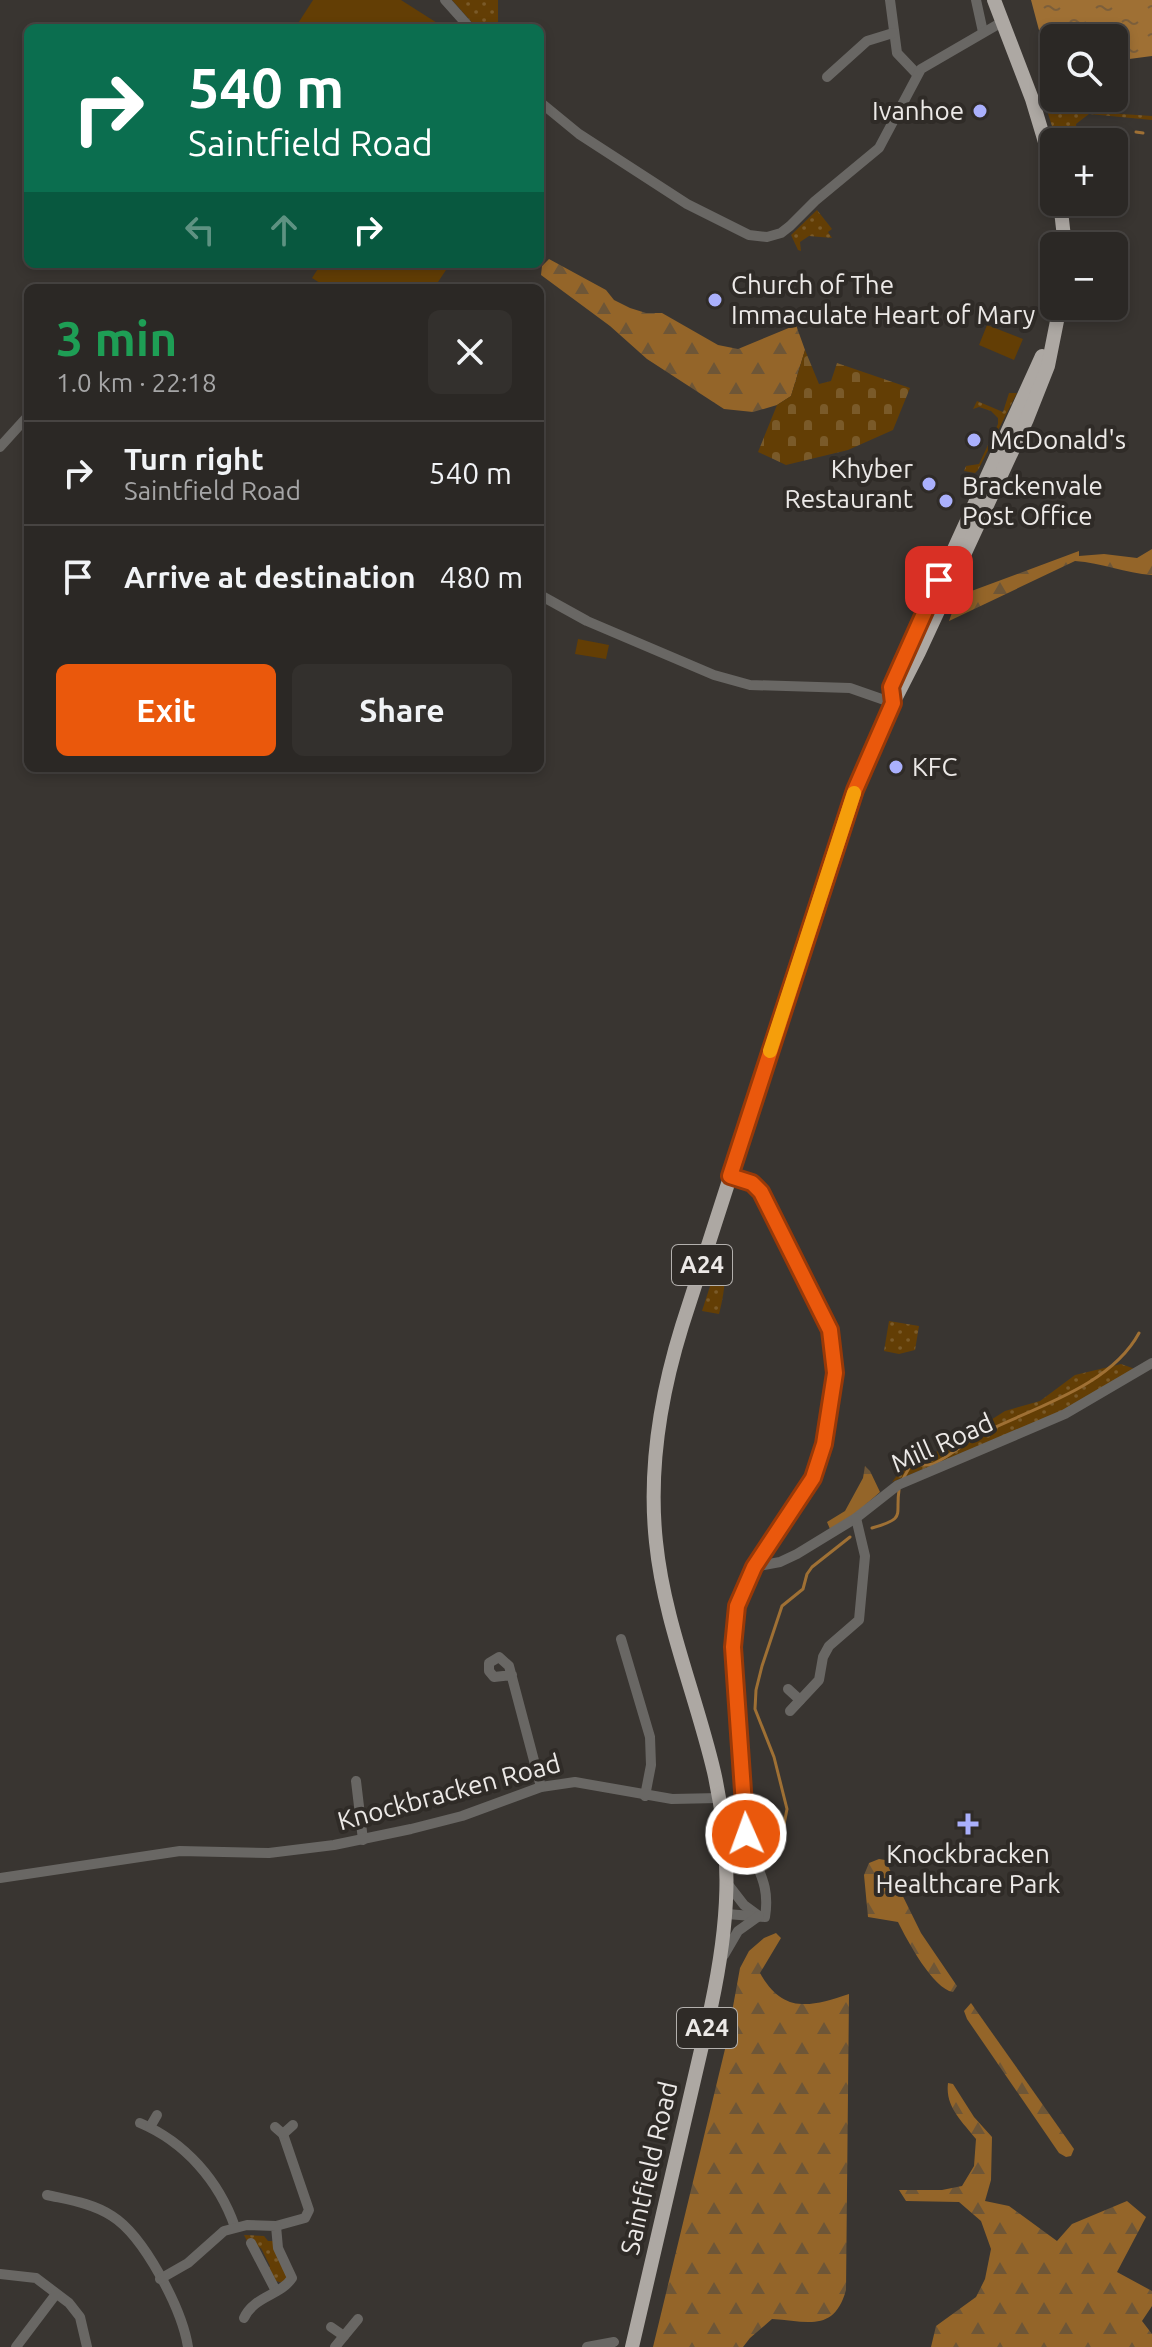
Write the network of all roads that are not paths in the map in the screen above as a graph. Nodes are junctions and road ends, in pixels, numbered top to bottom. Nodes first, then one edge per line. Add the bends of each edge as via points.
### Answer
1 (445, 0) edge
2 (890, 0) edge
3 (976, 0) edge
4 (994, 0) edge
5 (1002, 22) junction
6 (466, 24) edge
7 (983, 32) junction
8 (893, 33) junction
9 (917, 74) junction
10 (827, 77) dead end
11 (544, 105) edge
12 (1041, 128) edge
13 (1057, 320) edge
14 (1054, 333) junction
15 (24, 420) edge
16 (0, 447) edge
17 (988, 503) junction
18 (544, 597) edge
19 (930, 600) junction
20 (893, 703) junction
21 (730, 1176) junction
22 (1152, 1363) edge
23 (856, 1518) junction
24 (754, 1567) junction
25 (621, 1639) dead end
26 (512, 1675) dead end
27 (788, 1689) dead end
28 (800, 1700) junction
29 (790, 1711) dead end
30 (356, 1781) dead end
31 (541, 1787) junction
32 (645, 1796) junction
33 (719, 1798) junction
34 (363, 1840) junction
35 (0, 1878) edge
36 (727, 1883) junction
37 (727, 1914) junction
38 (762, 1917) junction
39 (721, 1961) junction
40 (157, 2115) dead end
41 (293, 2125) dead end
42 (47, 2195) dead end
43 (272, 2226) junction
44 (235, 2227) junction
45 (251, 2243) dead end
46 (0, 2274) edge
47 (160, 2279) junction
48 (276, 2291) junction
49 (56, 2294) junction
50 (244, 2318) dead end
51 (358, 2319) dead end
52 (331, 2327) dead end
53 (344, 2336) junction
54 (608, 2344) edge
55 (16, 2347) edge
56 (87, 2347) edge
57 (188, 2347) edge
58 (335, 2347) edge
59 (587, 2347) edge
60 (632, 2347) edge

1 - 6 street
2 - 8 street
3 - 7 street
4 - 5 highway
5 - 7 street
5 - 12 highway
7 - 9 street
8 - 9 street via 897,53
8 - 10 street via 867,41
9 - 11 street via 879,148 781,233 767,237 749,235 702,212 579,134
13 - 14 highway, Saintfield Road / A24
14 - 17 highway, Saintfield Road / A24 via 1048,366
14 - 19 highway, Saintfield Road / A24
15 - 16 street
17 - 19 highway via 973,522 938,598
17 - 20 highway, Saintfield Road / A24
18 - 20 street via 714,675 750,685 850,688
19 - 20 highway, Saintfield Road / A24 via 891,687
20 - 21 highway, Saintfield Road / A24 via 855,790
21 - 24 street via 761,1192 827,1322 835,1358 829,1417 813,1478
21 - 33 highway, Saintfield Road / A24 via 667,1379 654,1475 661,1579
22 - 23 street, Mill Road via 1065,1414 887,1492
23 - 24 street, Mill Road via 797,1554
23 - 28 street via 865,1556 861,1615 834,1639 823,1657 819,1680
24 - 38 street via 737,1606 733,1647 746,1834 767,1890
25 - 32 street via 650,1737
26 - 31 street
27 - 28 street
28 - 29 street
30 - 34 street
31 - 32 street, Knockbracken Road via 590,1783
31 - 34 street, Knockbracken Road via 462,1816
32 - 33 street, Knockbracken Road
33 - 36 highway, Saintfield Road / A24
34 - 35 street, Knockbracken Road via 269,1853 180,1851
36 - 37 highway, Saintfield Road / A24
36 - 38 street
37 - 38 street
37 - 39 highway, Saintfield Road / A24
38 - 39 street via 738,1931
39 - 60 highway, Saintfield Road / A24
40 - 44 street via 145,2125 199,2165 219,2190
41 - 43 street via 279,2130 309,2210 305,2218
42 - 47 street via 113,2216 134,2235
43 - 44 street
43 - 48 street via 292,2278
44 - 47 street
45 - 48 street
46 - 49 street via 36,2278
47 - 57 street via 182,2321
48 - 50 street via 252,2303
49 - 55 street
49 - 56 street via 80,2317
51 - 53 street
52 - 53 street
53 - 58 street
54 - 59 street

